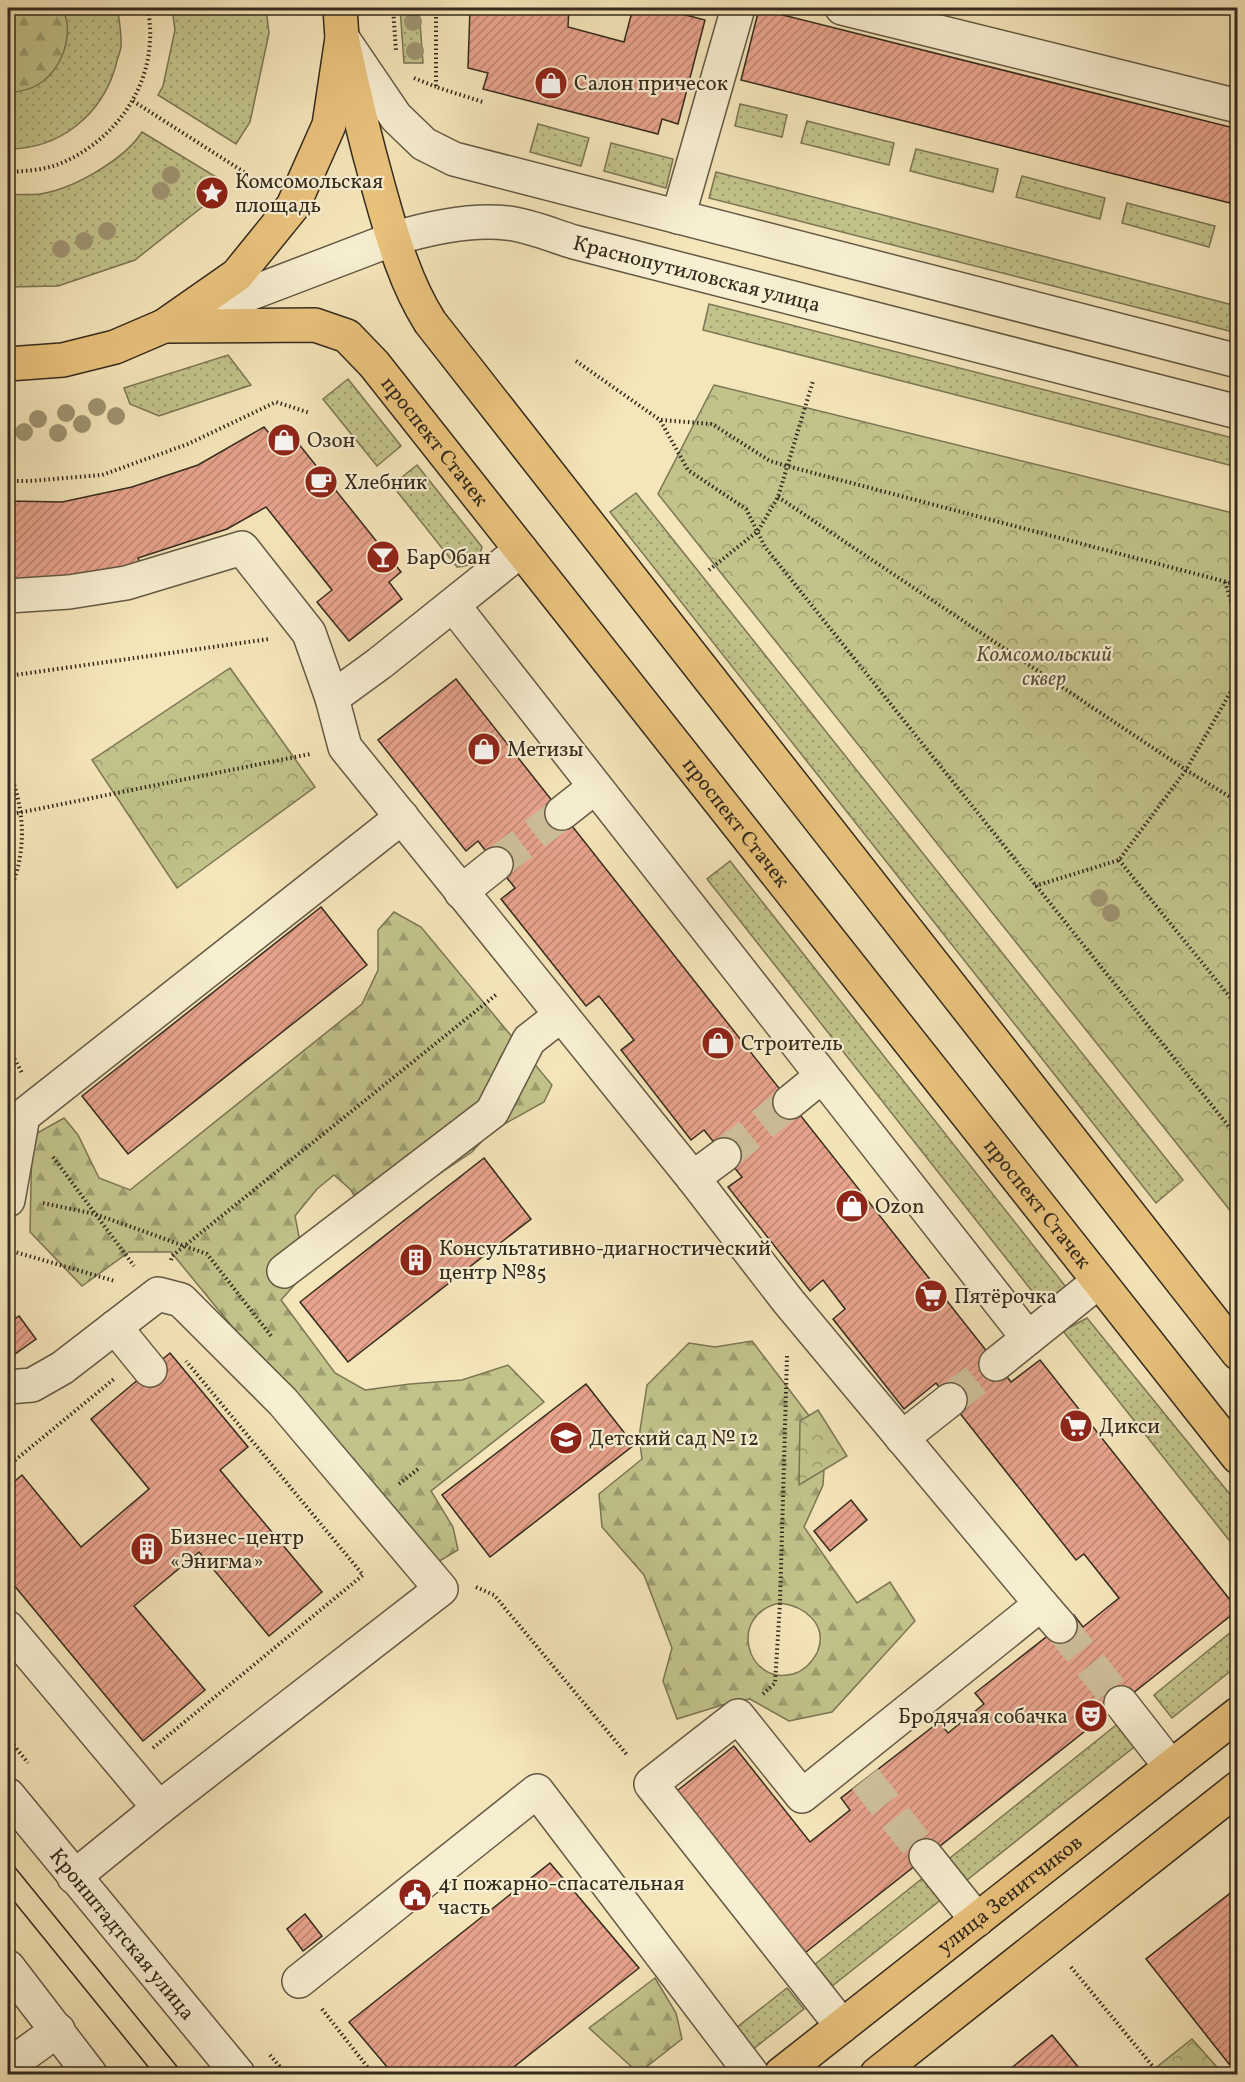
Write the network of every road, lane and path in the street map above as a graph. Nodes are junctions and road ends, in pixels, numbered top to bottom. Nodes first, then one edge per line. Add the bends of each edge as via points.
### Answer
1 (148, 8) edge
2 (393, 8) edge
3 (436, 8) edge
4 (738, 8) edge
5 (842, 8) edge
6 (341, 23) edge
7 (397, 60) dead end
8 (408, 75) dead end
9 (436, 87) junction
10 (133, 101) junction
11 (483, 102) dead end
12 (1238, 106) edge
13 (8, 172) edge
14 (244, 172) dead end
15 (678, 217) junction
16 (393, 238) junction
17 (164, 326) junction
18 (576, 361) dead end
19 (1238, 361) edge
20 (8, 364) edge
21 (813, 381) dead end
22 (1238, 412) edge
23 (310, 413) dead end
24 (660, 420) junction
25 (787, 466) junction
26 (8, 481) edge
27 (778, 497) junction
28 (758, 531) junction
29 (521, 550) junction
30 (709, 570) dead end
31 (1225, 582) junction
32 (1238, 585) edge
33 (8, 596) edge
34 (453, 605) junction
35 (1238, 622) edge
36 (309, 633) junction
37 (8, 676) edge
38 (1238, 679) edge
39 (332, 698) junction
40 (316, 753) dead end
41 (8, 768) edge
42 (1186, 770) junction
43 (595, 787) junction
44 (1234, 800) dead end
45 (21, 812) junction
46 (561, 813) tunnel mouth
47 (8, 815) edge
48 (402, 817) junction
49 (1119, 860) junction
50 (496, 864) tunnel mouth
51 (1035, 886) junction
52 (461, 892) junction
53 (8, 894) edge
54 (526, 971) junction
55 (1238, 1007) edge
56 (561, 1015) junction
57 (8, 1047) edge
58 (822, 1076) junction
59 (24, 1098) edge
60 (790, 1102) tunnel mouth
61 (1238, 1138) edge
62 (724, 1155) tunnel mouth
63 (693, 1178) junction
64 (8, 1200) edge
65 (8, 1250) edge
66 (128, 1260) dead end
67 (284, 1271) dead end
68 (1098, 1282) junction
69 (158, 1294) junction
70 (788, 1301) junction
71 (115, 1327) junction
72 (1028, 1338) junction
73 (1238, 1353) edge
74 (182, 1356) dead end
75 (145, 1364) joint
76 (996, 1364) tunnel mouth
77 (8, 1387) edge
78 (950, 1400) tunnel mouth
79 (902, 1438) junction
80 (1238, 1456) edge
81 (8, 1466) edge
82 (418, 1469) dead end
83 (400, 1483) dead end
84 (8, 1628) edge
85 (1121, 1703) tunnel mouth
86 (1238, 1714) edge
87 (738, 1716) junction
88 (1171, 1767) junction
89 (126, 1769) junction
90 (1238, 1788) edge
91 (8, 1795) edge
92 (159, 1808) junction
93 (926, 1856) tunnel mouth
94 (74, 1877) junction
95 (977, 1920) junction
96 (8, 1967) edge
97 (1071, 1967) dead end
98 (299, 1981) joint
99 (842, 2026) junction
100 (58, 2030) junction
101 (8, 2066) edge
102 (90, 2074) edge
103 (238, 2074) edge
104 (373, 2074) edge
105 (752, 2074) edge
106 (781, 2074) edge
107 (877, 2074) edge
108 (1159, 2074) edge

1 - 10 path via 151,39 145,71
2 - 7 path
3 - 9 path
4 - 15 street
5 - 12 street
6 - 15 street via 396,117 424,144 454,159
6 - 16 main road via 359,118
6 - 17 main road via 329,125 293,206 237,275
8 - 9 path
9 - 11 path
10 - 13 path via 115,126 91,147 64,162 34,171
10 - 14 path
15 - 19 street
16 - 17 street, Краснопутиловская улица
16 - 22 street, Краснопутиловская улица via 444,226 508,223
16 - 73 main road via 415,298 430,322
17 - 20 main road via 115,347 84,355
17 - 29 main road, проспект Стачек via 315,325 347,336 374,364
18 - 24 path
21 - 25 path
23 - 26 path via 276,402 188,444 102,475
24 - 25 path via 712,424 770,460
24 - 28 path via 688,470 746,509
25 - 27 path
25 - 31 path
27 - 28 path
27 - 42 path
28 - 30 path
28 - 51 path via 765,547
29 - 34 street
29 - 68 main road, проспект Стачек
31 - 32 path
31 - 35 path
33 - 36 street via 126,583 242,548
34 - 39 street
34 - 43 street
36 - 37 path
36 - 39 street
38 - 42 path
39 - 48 street via 345,747
40 - 45 path
41 - 45 path
42 - 44 path
42 - 49 path
43 - 46 street
43 - 58 street
45 - 47 path
45 - 53 path via 21,854
48 - 52 street
48 - 59 street
49 - 51 path
49 - 55 path
50 - 52 street
51 - 61 path
52 - 54 street
54 - 56 street
54 - 69 path via 172,1256
56 - 63 street
56 - 67 street via 529,1040 492,1112
57 - 59 path
58 - 60 street
58 - 72 street
59 - 64 street
59 - 66 path
62 - 63 street
63 - 70 street
65 - 69 path
68 - 72 street
68 - 80 main road, проспект Стачек
69 - 71 street
69 - 92 street via 181,1300 283,1402 441,1589
70 - 79 street
70 - 87 path via 775,1683
71 - 75 street
71 - 77 street via 62,1368 32,1385
72 - 76 street
74 - 89 path via 363,1575
75 - 81 path
78 - 79 street
79 - 87 street via 1051,1615 857,1769 802,1796
82 - 83 path
84 - 89 street
85 - 88 street
86 - 88 main road, улица Зенитчиков
87 - 99 street via 651,1784
88 - 95 main road, улица Зенитчиков
89 - 92 street
90 - 107 main road
91 - 94 street, Кронштадтская улица
92 - 94 street
93 - 95 street
94 - 103 street, Кронштадтская улица
95 - 99 main road, улица Зенитчиков
96 - 100 street
97 - 108 path
98 - 104 path
98 - 105 street via 537,1791
99 - 106 main road, улица Зенитчиков
100 - 101 street
100 - 102 street

